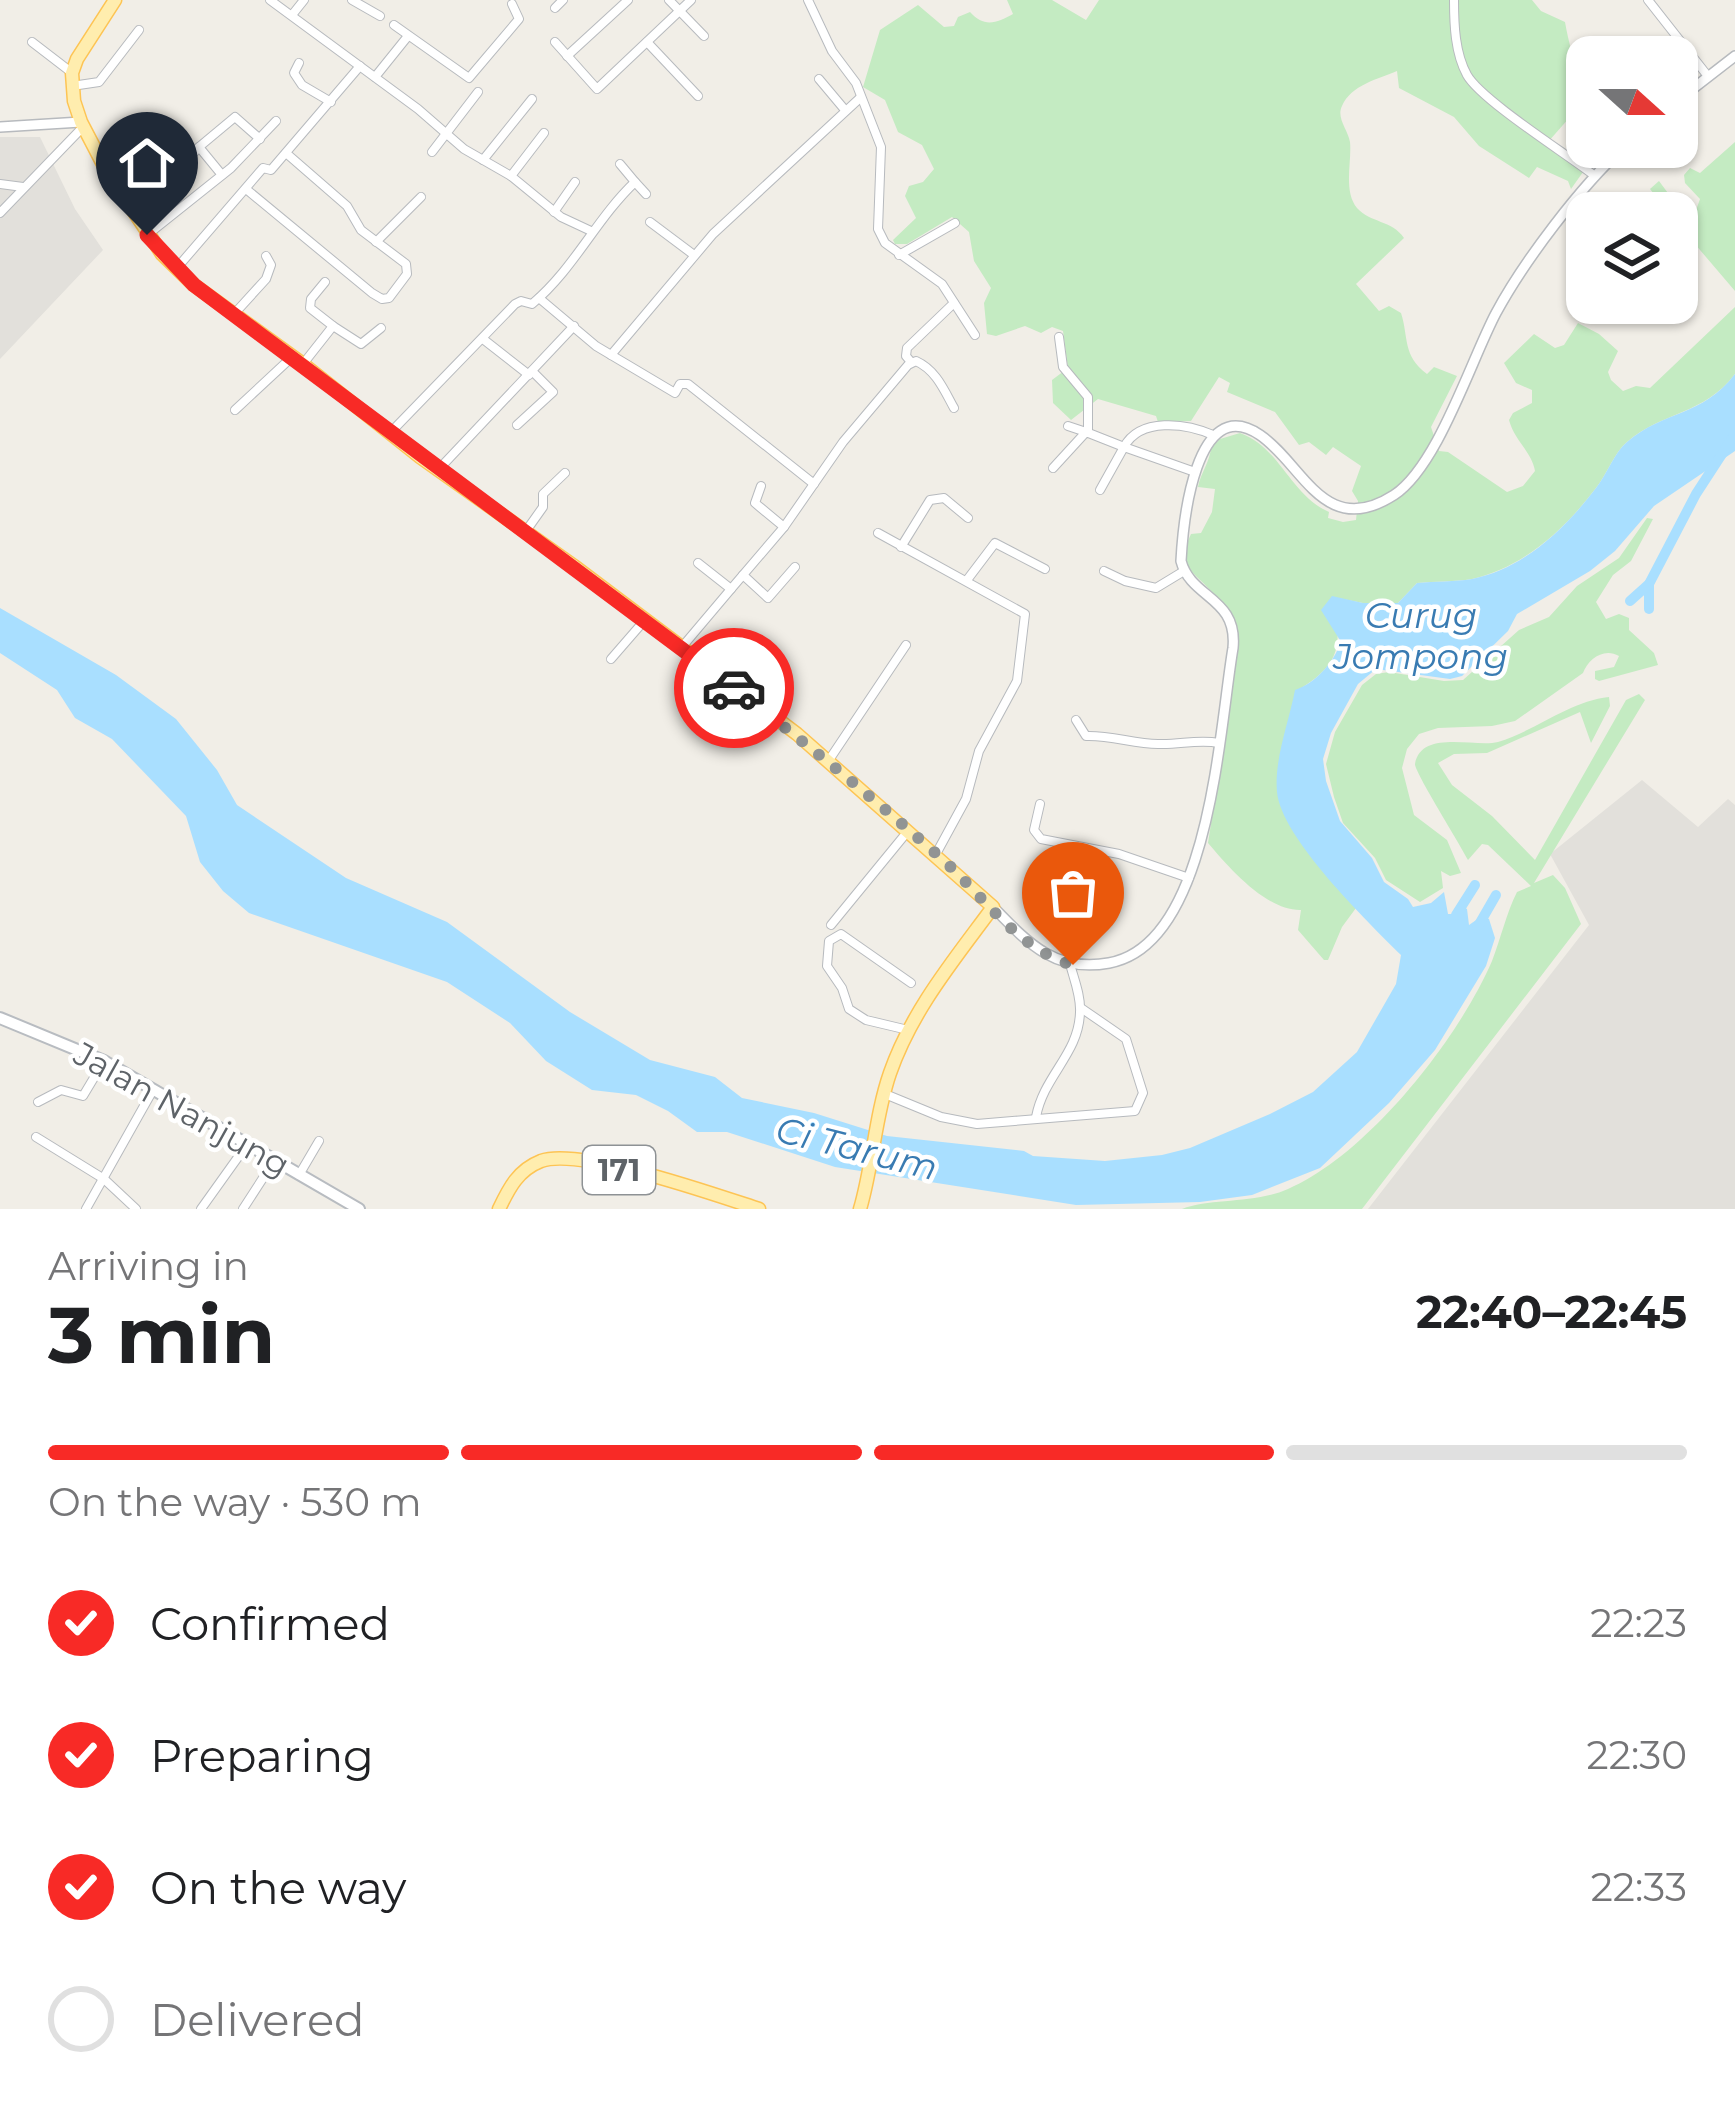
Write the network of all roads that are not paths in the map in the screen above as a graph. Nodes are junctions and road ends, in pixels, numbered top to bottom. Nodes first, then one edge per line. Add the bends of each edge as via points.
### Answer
1 (115, 0) edge
2 (270, 0) edge
3 (304, 0) edge
4 (352, 0) edge
5 (628, 0) edge
6 (670, 0) edge
7 (691, 0) edge
8 (808, 0) edge
9 (1454, 0) edge
10 (1648, 0) edge
11 (512, 4) dead end
12 (679, 11) junction
13 (292, 16) junction
14 (380, 16) dead end
15 (394, 25) dead end
16 (139, 30) dead end
17 (407, 36) junction
18 (704, 36) dead end
19 (32, 42) dead end
20 (554, 42) dead end
21 (646, 42) junction
22 (1735, 56) edge
23 (567, 57) junction
24 (299, 63) dead end
25 (360, 66) junction
26 (1707, 75) junction
27 (375, 77) junction
28 (72, 79) junction
29 (819, 80) dead end
30 (1698, 83) edge
31 (597, 88) junction
32 (478, 92) dead end
33 (698, 96) dead end
34 (604, 97) dead end
35 (860, 98) junction
36 (532, 99) dead end
37 (331, 102) junction
38 (845, 110) junction
39 (276, 121) dead end
40 (82, 125) junction
41 (0, 127) edge
42 (173, 127) dead end
43 (446, 133) junction
44 (544, 133) dead end
45 (260, 139) junction
46 (432, 152) dead end
47 (286, 153) junction
48 (483, 160) junction
49 (103, 163) junction
50 (620, 164) dead end
51 (1603, 168) edge
52 (221, 175) junction
53 (511, 176) junction
54 (1595, 176) junction
55 (575, 182) dead end
56 (635, 182) junction
57 (0, 184) edge
58 (24, 187) junction
59 (246, 189) junction
60 (646, 194) dead end
61 (421, 197) dead end
62 (554, 212) junction
63 (0, 213) edge
64 (650, 222) dead end
65 (955, 224) dead end
66 (591, 231) junction
67 (147, 235) junction
68 (376, 242) junction
69 (694, 255) junction
70 (266, 256) dead end
71 (898, 256) junction
72 (176, 268) junction
73 (325, 282) dead end
74 (538, 298) junction
75 (955, 302) junction
76 (234, 314) junction
77 (333, 326) junction
78 (574, 326) junction
79 (381, 328) dead end
80 (975, 335) dead end
81 (1059, 337) dead end
82 (483, 339) junction
83 (611, 355) junction
84 (298, 361) junction
85 (911, 362) junction
86 (530, 373) junction
87 (953, 408) dead end
88 (235, 410) dead end
89 (517, 424) dead end
90 (1068, 426) dead end
91 (390, 433) junction
92 (1087, 433) junction
93 (1213, 435) junction
94 (1124, 447) junction
95 (1053, 468) dead end
96 (439, 470) junction
97 (565, 472) dead end
98 (1195, 472) junction
99 (814, 484) junction
100 (761, 486) dead end
101 (1100, 490) dead end
102 (968, 518) dead end
103 (784, 527) junction
104 (525, 532) junction
105 (878, 533) dead end
106 (901, 547) junction
107 (698, 563) dead end
108 (795, 567) dead end
109 (1045, 569) dead end
110 (1105, 571) dead end
111 (1184, 571) junction
112 (743, 574) junction
113 (967, 580) junction
114 (731, 589) junction
115 (644, 621) junction
116 (906, 645) dead end
117 (681, 648) junction
118 (766, 657) dead end
119 (611, 658) dead end
120 (740, 692) junction
121 (1076, 720) dead end
122 (1219, 743) junction
123 (829, 760) junction
124 (1040, 804) dead end
125 (909, 830) junction
126 (937, 854) junction
127 (1191, 878) junction
128 (993, 908) junction
129 (831, 925) dead end
130 (1070, 964) junction
131 (911, 983) dead end
132 (1081, 1008) junction
133 (1, 1021) edge
134 (908, 1030) junction
135 (104, 1061) junction
136 (153, 1090) junction
137 (885, 1098) junction
138 (38, 1102) dead end
139 (1036, 1117) junction
140 (35, 1137) dead end
141 (319, 1141) dead end
142 (246, 1146) junction
143 (274, 1161) junction
144 (299, 1175) junction
145 (104, 1179) junction
146 (334, 1194) junction
147 (862, 1203) edge
148 (86, 1209) edge
149 (136, 1209) edge
150 (201, 1209) edge
151 (243, 1209) edge
152 (325, 1209) edge
153 (359, 1209) edge
154 (499, 1209) edge
155 (759, 1209) edge

1 - 28 main road
2 - 13 street
3 - 13 street
4 - 14 street
5 - 23 street
6 - 12 street
7 - 12 street
8 - 35 street
9 - 54 street via 1469,80
10 - 26 street
11 - 17 street via 519,19 469,78
12 - 18 street
12 - 21 street
13 - 25 street
15 - 17 street
16 - 28 street via 99,82
17 - 27 street
19 - 28 street
20 - 23 street
21 - 31 street
21 - 33 street
22 - 26 street
23 - 31 street
24 - 37 street via 299,82
25 - 27 street
25 - 37 street
26 - 30 street
27 - 43 street
28 - 40 main road
29 - 38 street
31 - 34 street
32 - 43 street
35 - 38 street
35 - 71 street via 884,161 878,229
36 - 48 street
37 - 47 street
38 - 69 street
39 - 45 street
40 - 41 street
40 - 49 main road
40 - 58 street
42 - 49 street
43 - 46 street
43 - 48 street
44 - 53 street
45 - 52 street
45 - 52 street via 235,117 195,151
47 - 59 street
47 - 68 street
48 - 53 street
49 - 67 main road
50 - 56 street
51 - 54 street
52 - 67 street
53 - 62 street
54 - 93 street via 1511,289 1427,454 1397,493 1344,506 1311,490 1258,434 1238,428
55 - 62 street
56 - 60 street
56 - 66 street
57 - 58 street
58 - 63 street
59 - 68 street via 386,300 408,268
59 - 72 street
61 - 68 street
62 - 66 street
64 - 69 street
65 - 71 street
66 - 74 street
67 - 72 main road
69 - 83 street
70 - 76 street via 266,279
71 - 75 street via 934,276
72 - 76 main road
73 - 77 street via 310,308
74 - 78 street
74 - 82 street via 518,301
75 - 80 street
75 - 85 street via 907,348
76 - 84 main road
77 - 79 street via 361,344
77 - 84 street
78 - 83 street
78 - 86 street
81 - 92 street via 1063,367 1088,398
82 - 86 street
82 - 91 street
83 - 99 street via 672,394 688,384
84 - 88 street
84 - 91 main road
85 - 87 street via 938,379
85 - 99 street
86 - 89 street via 557,395
86 - 96 street
90 - 92 street
91 - 96 main road
92 - 94 street
92 - 95 street
93 - 94 street via 1163,426 1134,434
93 - 98 street
94 - 98 street
94 - 101 street
96 - 104 main road
97 - 104 street via 543,494
98 - 111 street
99 - 103 street
100 - 103 street via 755,503
102 - 106 street via 944,498 930,500
103 - 112 street
104 - 115 main road
105 - 106 street
106 - 113 street
107 - 114 street
108 - 112 street via 768,598
109 - 113 street via 995,543
110 - 111 street via 1156,588
111 - 122 street via 1226,612 1234,633
112 - 114 street
113 - 126 street via 1026,616 1017,681
114 - 117 street
115 - 117 main road
115 - 119 street
116 - 123 street
117 - 120 main road
118 - 120 street
120 - 123 main road
121 - 122 street via 1087,736
122 - 127 street
123 - 125 main road
124 - 127 street via 1034,830 1041,839
125 - 126 main road
125 - 129 street
126 - 128 main road
127 - 130 street via 1136,955
128 - 130 street via 1042,954
128 - 134 main road
130 - 132 street
131 - 134 street via 841,934 829,941 827,966 849,1009
132 - 139 street via 1076,1037 1043,1088
132 - 139 street via 1126,1039 1143,1100 1135,1111
133 - 135 main road, Jalan Nanjung
134 - 137 main road
135 - 136 main road, Jalan Nanjung
135 - 138 street via 83,1096 62,1090
136 - 142 main road, Jalan Nanjung
136 - 145 street
137 - 139 street via 957,1121
137 - 147 main road
140 - 145 street
141 - 144 street
142 - 143 main road, Jalan Nanjung
142 - 150 street
143 - 144 main road, Jalan Nanjung
143 - 151 street
144 - 146 main road, Jalan Nanjung
145 - 148 street
145 - 149 street
146 - 152 street
146 - 153 main road, Jalan Nanjung
154 - 155 main road, 171 via 523,1171 556,1159 680,1183

